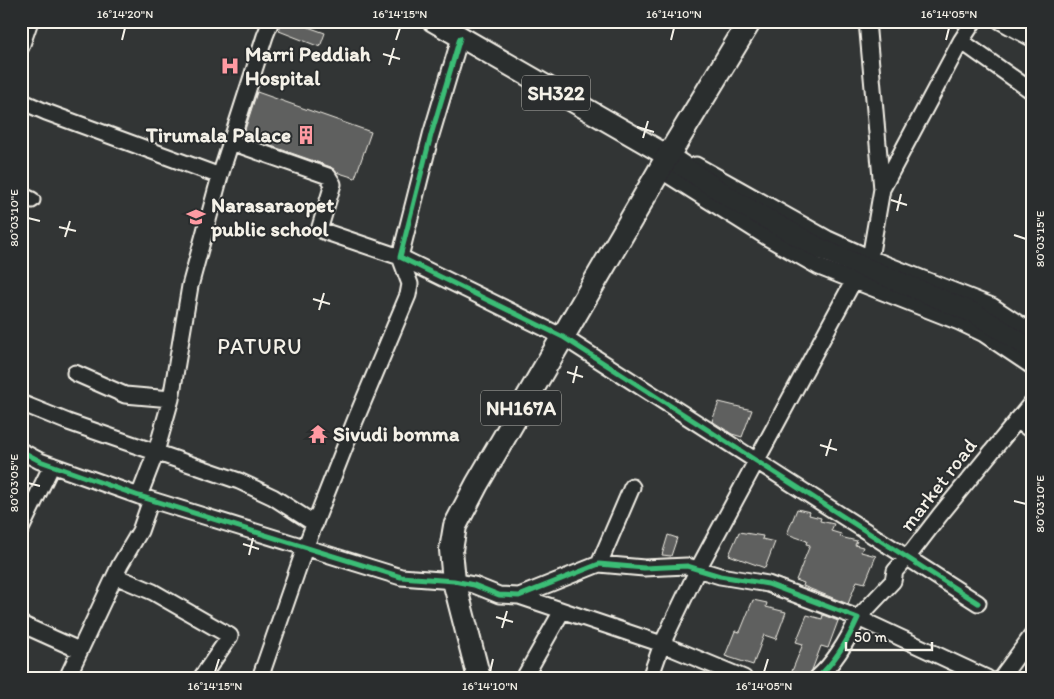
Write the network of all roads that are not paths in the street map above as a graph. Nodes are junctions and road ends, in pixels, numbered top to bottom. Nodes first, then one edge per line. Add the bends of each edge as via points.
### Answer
1 (30, 21) edge
2 (272, 21) edge
3 (750, 21) edge
4 (867, 21) edge
5 (974, 21) edge
6 (1000, 21) edge
7 (447, 27) edge
8 (1033, 39) edge
9 (961, 41) junction
10 (21, 47) edge
11 (1033, 92) edge
12 (21, 101) edge
13 (231, 142) junction
14 (666, 159) junction
15 (220, 176) junction
16 (882, 189) junction
17 (400, 257) junction
18 (870, 258) junction
19 (854, 280) junction
20 (1033, 333) edge
21 (563, 337) junction
22 (1033, 350) edge
23 (1033, 367) edge
24 (75, 373) dead end
25 (171, 399) junction
26 (1033, 401) edge
27 (21, 403) edge
28 (1017, 420) junction
29 (1033, 432) edge
30 (21, 451) edge
31 (156, 452) junction
32 (756, 461) junction
33 (52, 465) junction
34 (632, 487) dead end
35 (145, 498) junction
36 (315, 524) junction
37 (21, 529) edge
38 (305, 548) junction
39 (907, 558) junction
40 (598, 564) junction
41 (698, 569) junction
42 (115, 576) junction
43 (454, 581) junction
44 (519, 596) junction
45 (978, 603) dead end
46 (562, 611) junction
47 (858, 618) junction
48 (21, 624) edge
49 (1033, 634) edge
50 (662, 644) junction
51 (1028, 648) edge
52 (79, 650) junction
53 (67, 678) edge
54 (201, 678) edge
55 (260, 678) edge
56 (479, 678) edge
57 (524, 678) edge
58 (650, 678) edge
59 (744, 678) edge
60 (817, 678) edge
61 (987, 678) edge
62 (1001, 678) edge

1 - 10 street
2 - 13 street
3 - 14 highway, NH167A
4 - 16 street
5 - 9 street
6 - 8 street
7 - 14 main road, SH322
7 - 17 street via 431,135
9 - 11 street
9 - 16 street
12 - 15 street
13 - 15 street
13 - 17 street via 328,176 332,184 320,227 323,231
14 - 18 street
14 - 19 street via 768,238 810,262
14 - 21 highway, NH167A
14 - 22 main road via 821,249 976,314
15 - 25 street via 190,286
16 - 18 street
17 - 21 street
17 - 36 street via 410,284 408,295
18 - 20 street via 992,306
19 - 23 street via 984,334
19 - 32 street
21 - 32 street
21 - 43 highway, NH167A via 455,526 450,550
24 - 25 street via 125,395
25 - 31 street
26 - 28 street, market road
27 - 31 street
28 - 29 street
28 - 39 street, market road
30 - 33 street
31 - 35 street
31 - 36 street via 256,489
32 - 39 street
32 - 41 street
33 - 35 street
33 - 37 street
34 - 40 street
35 - 38 street
35 - 42 street via 140,531
36 - 38 street
38 - 43 street via 401,576
38 - 55 street
39 - 45 street
39 - 47 street, market road via 895,571 893,581
40 - 41 street
40 - 44 street
41 - 47 street via 768,584
41 - 50 street
42 - 52 street
42 - 54 street via 153,592 230,636
43 - 44 street via 474,585 499,596
43 - 56 highway, NH167A
44 - 46 street
46 - 50 street
46 - 57 street
47 - 60 street, market road via 848,640 828,669
47 - 61 street
48 - 52 street
49 - 51 street
50 - 58 street
50 - 59 street
51 - 62 street
52 - 53 street

